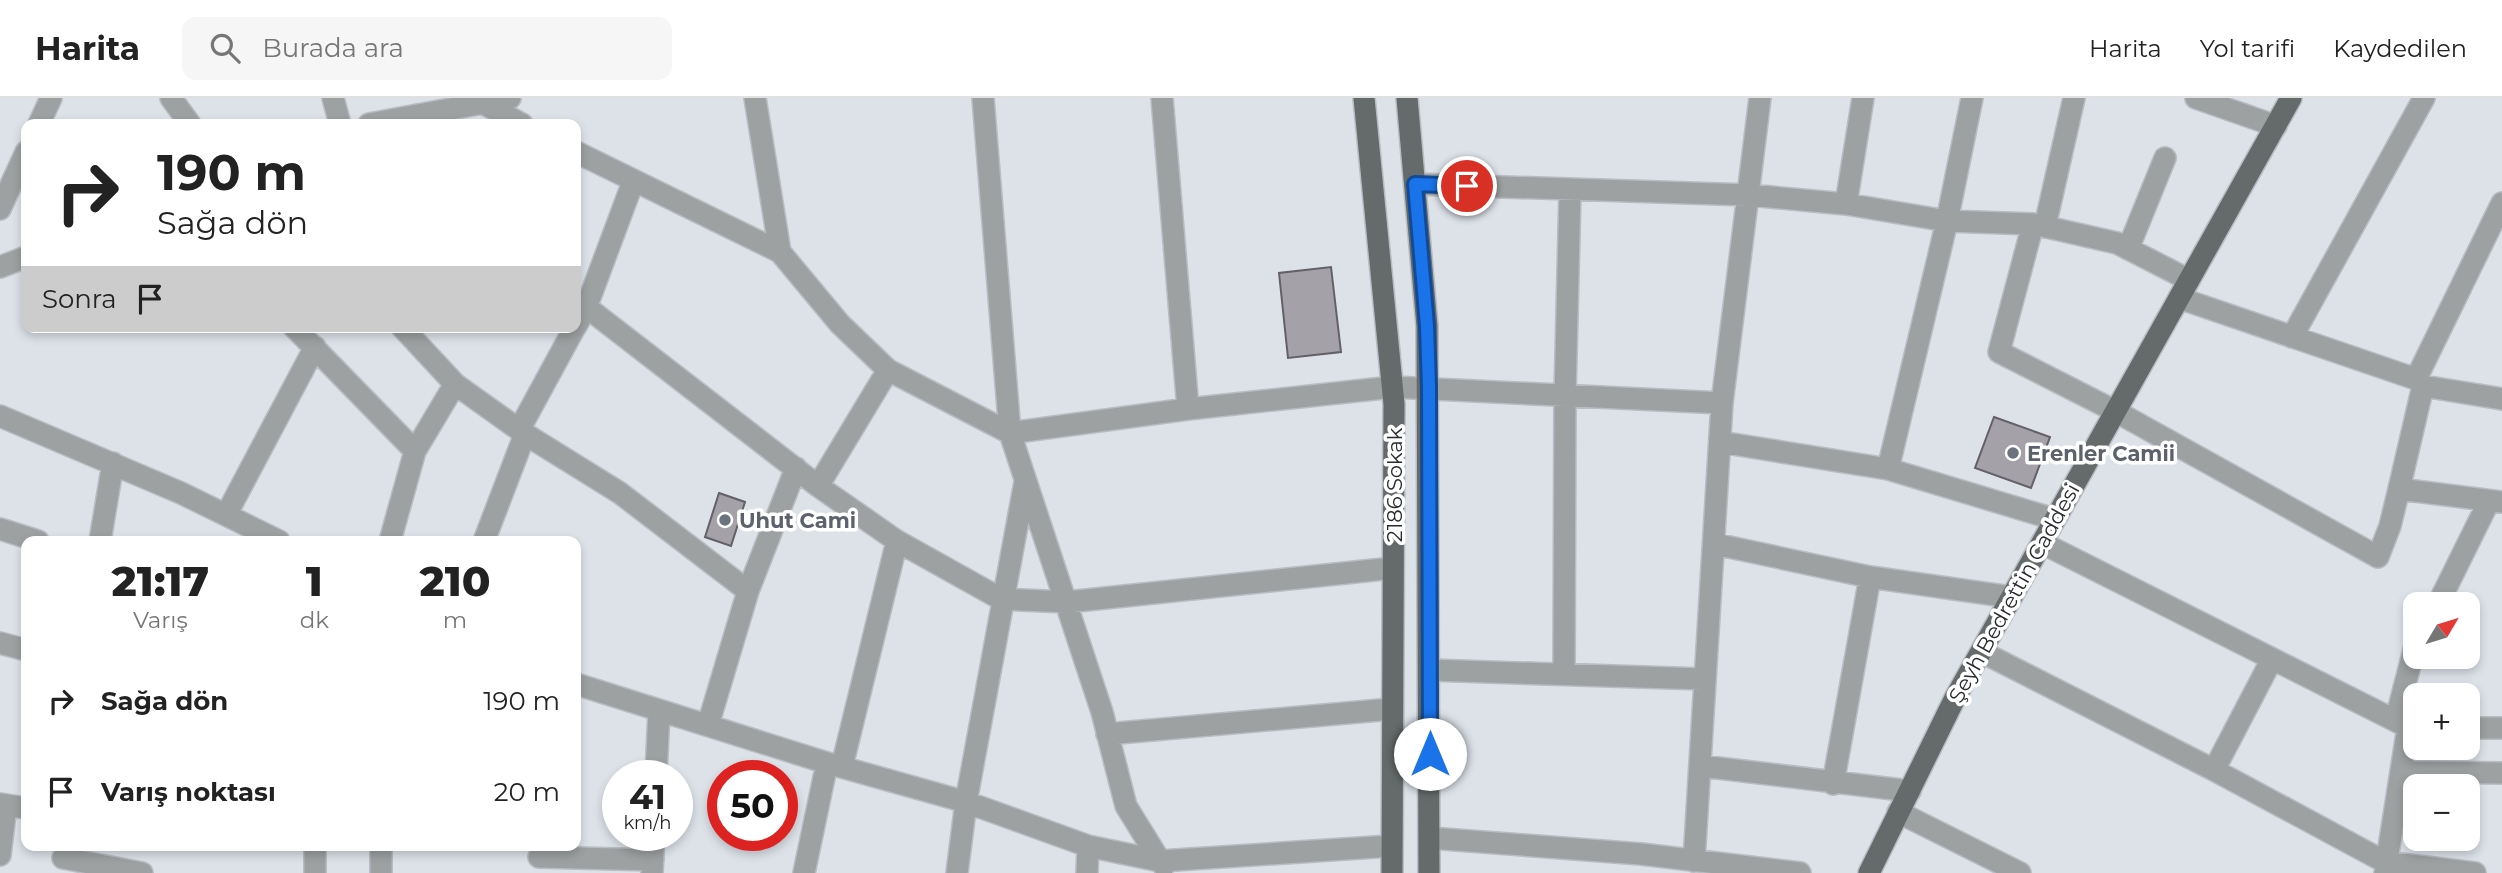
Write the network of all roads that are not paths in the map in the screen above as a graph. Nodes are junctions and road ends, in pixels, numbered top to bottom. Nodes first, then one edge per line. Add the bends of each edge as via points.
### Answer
1 (51, 98) edge
2 (171, 98) edge
3 (333, 98) edge
4 (510, 98) edge
5 (755, 98) edge
6 (983, 98) edge
7 (1161, 98) edge
8 (1364, 98) edge
9 (1407, 98) edge
10 (1760, 98) edge
11 (1863, 98) edge
12 (1972, 98) edge
13 (2074, 98) edge
14 (2196, 98) edge
15 (2291, 98) edge
16 (2424, 98) edge
17 (484, 104) junction
18 (41, 119) edge
19 (186, 119) edge
20 (339, 119) edge
21 (402, 119) edge
22 (512, 119) edge
23 (2276, 126) junction
24 (581, 155) edge
25 (2165, 158) dead end
26 (21, 163) edge
27 (633, 182) junction
28 (1415, 184) junction
29 (1570, 191) junction
30 (1749, 195) junction
31 (2502, 203) edge
32 (1846, 204) junction
33 (0, 209) edge
34 (1947, 221) junction
35 (2039, 225) junction
36 (2128, 249) junction
37 (780, 252) junction
38 (21, 259) edge
39 (0, 267) edge
40 (2184, 289) junction
41 (581, 308) edge
42 (581, 317) edge
43 (300, 333) edge
44 (408, 333) edge
45 (569, 333) edge
46 (2292, 337) junction
47 (315, 347) junction
48 (888, 370) junction
49 (2420, 383) junction
50 (455, 384) junction
51 (1393, 387) junction
52 (1429, 387) junction
53 (1565, 396) junction
54 (2502, 398) edge
55 (1722, 403) junction
56 (1188, 409) junction
57 (2115, 411) junction
58 (0, 416) edge
59 (522, 432) junction
60 (1010, 433) junction
61 (1720, 442) junction
62 (415, 450) junction
63 (113, 463) junction
64 (796, 468) junction
65 (1888, 469) junction
66 (1025, 482) junction
67 (818, 486) junction
68 (2399, 489) junction
69 (2496, 502) edge
70 (226, 515) junction
71 (2054, 519) junction
72 (0, 528) edge
73 (23, 536) edge
74 (101, 536) edge
75 (269, 536) edge
76 (391, 536) edge
77 (486, 536) edge
78 (897, 541) junction
79 (2042, 543) junction
80 (1715, 544) junction
81 (1393, 568) junction
82 (1870, 577) junction
83 (748, 591) junction
84 (2445, 592) edge
85 (2011, 597) junction
86 (1001, 599) junction
87 (1067, 602) junction
88 (0, 643) edge
89 (21, 649) edge
90 (1982, 652) junction
91 (2271, 661) junction
92 (1429, 670) junction
93 (1564, 674) junction
94 (1703, 679) junction
95 (581, 686) edge
96 (1392, 709) junction
97 (659, 711) junction
98 (2403, 724) edge
99 (708, 725) junction
100 (2480, 728) edge
101 (2502, 728) edge
102 (1107, 734) junction
103 (2403, 753) edge
104 (657, 760) edge
105 (834, 764) junction
106 (1701, 766) junction
107 (2214, 770) junction
108 (2401, 772) junction
109 (2502, 773) edge
110 (1833, 784) junction
111 (1910, 791) junction
112 (966, 802) junction
113 (11, 805) edge
114 (1898, 812) junction
115 (1430, 838) junction
116 (1088, 846) junction
117 (1391, 846) junction
118 (315, 851) edge
119 (381, 851) edge
120 (0, 854) edge
121 (63, 859) edge
122 (539, 859) edge
123 (1694, 861) junction
124 (1640, 864) edge
125 (653, 867) edge
126 (1165, 867) edge
127 (2385, 868) edge
128 (142, 873) edge
129 (315, 873) edge
130 (381, 873) edge
131 (804, 873) edge
132 (957, 873) edge
133 (1087, 873) edge
134 (1392, 873) edge
135 (1429, 873) edge
136 (1800, 873) edge
137 (1869, 873) edge
138 (2020, 873) edge
139 (2475, 873) edge

1 - 18 street
2 - 19 street
3 - 20 street
4 - 17 street
5 - 37 street
6 - 60 street
7 - 56 street
8 - 51 main road, 2186 Sokak
9 - 28 main road, 2186 Sokak
10 - 30 street
11 - 32 street
12 - 34 street
13 - 35 street
14 - 23 street
15 - 23 main road, Şeyh Bedrettin Caddesi
16 - 46 street
17 - 21 street
17 - 22 street
23 - 40 main road, Şeyh Bedrettin Caddesi
24 - 27 street
25 - 36 street
26 - 33 street
27 - 37 street
27 - 41 street
28 - 29 street
28 - 52 main road, 2186 Sokak
29 - 30 street
29 - 53 street
30 - 32 street
30 - 55 street
31 - 49 street
32 - 34 street
34 - 35 street
34 - 65 street
35 - 36 street
35 - 57 street via 1999,352
36 - 40 street
37 - 48 street via 840,324
38 - 39 street
40 - 46 street
40 - 57 main road, Şeyh Bedrettin Caddesi
42 - 64 street
43 - 47 street
44 - 50 street
45 - 59 street
46 - 49 street
47 - 62 street
47 - 70 street
48 - 60 street
48 - 67 street
49 - 54 street
49 - 68 street
50 - 59 street
50 - 62 street
51 - 52 street
51 - 56 street
51 - 81 main road, 2186 Sokak
52 - 53 street
52 - 92 main road, 2186 Sokak
53 - 55 street
53 - 93 street
55 - 61 street
56 - 60 street
57 - 68 street via 2378,557
57 - 71 main road, Şeyh Bedrettin Caddesi
58 - 63 street
59 - 77 street
59 - 83 street via 620,493
60 - 66 street
61 - 65 street
61 - 80 street
62 - 76 street
63 - 70 street
63 - 74 street
64 - 67 street
64 - 83 street
65 - 71 street
66 - 86 street
66 - 87 street
67 - 78 street
68 - 69 street
69 - 84 street
70 - 75 street
71 - 79 main road, Şeyh Bedrettin Caddesi
72 - 73 street
78 - 86 street
78 - 105 street
79 - 85 main road, Şeyh Bedrettin Caddesi
79 - 91 street
80 - 82 street
80 - 94 street
81 - 87 street
81 - 96 main road, 2186 Sokak
82 - 85 street
82 - 110 street
83 - 99 street
85 - 90 main road, Şeyh Bedrettin Caddesi
86 - 87 street
86 - 112 street
87 - 102 street
88 - 89 street
90 - 107 street
90 - 111 main road, Şeyh Bedrettin Caddesi
91 - 98 street
91 - 107 street
92 - 93 street
92 - 115 main road, 2186 Sokak
93 - 94 street
94 - 106 street
95 - 97 street
96 - 102 street
96 - 117 main road, 2186 Sokak
97 - 99 street
97 - 104 street
99 - 105 street
100 - 101 street
102 - 126 street via 1126,806
103 - 108 street
105 - 112 street
105 - 131 street
106 - 110 street
106 - 123 street
107 - 127 street
108 - 109 street
108 - 127 street
110 - 111 street
111 - 114 main road, Şeyh Bedrettin Caddesi
112 - 116 street
112 - 132 street
113 - 120 street
114 - 137 main road, Şeyh Bedrettin Caddesi
114 - 138 street
115 - 124 street
115 - 135 main road, 2186 Sokak
116 - 126 street
116 - 133 street
117 - 126 street
117 - 134 main road, 2186 Sokak
118 - 129 street
119 - 130 street
121 - 128 street
122 - 125 street
123 - 124 street
123 - 136 street
127 - 139 street

